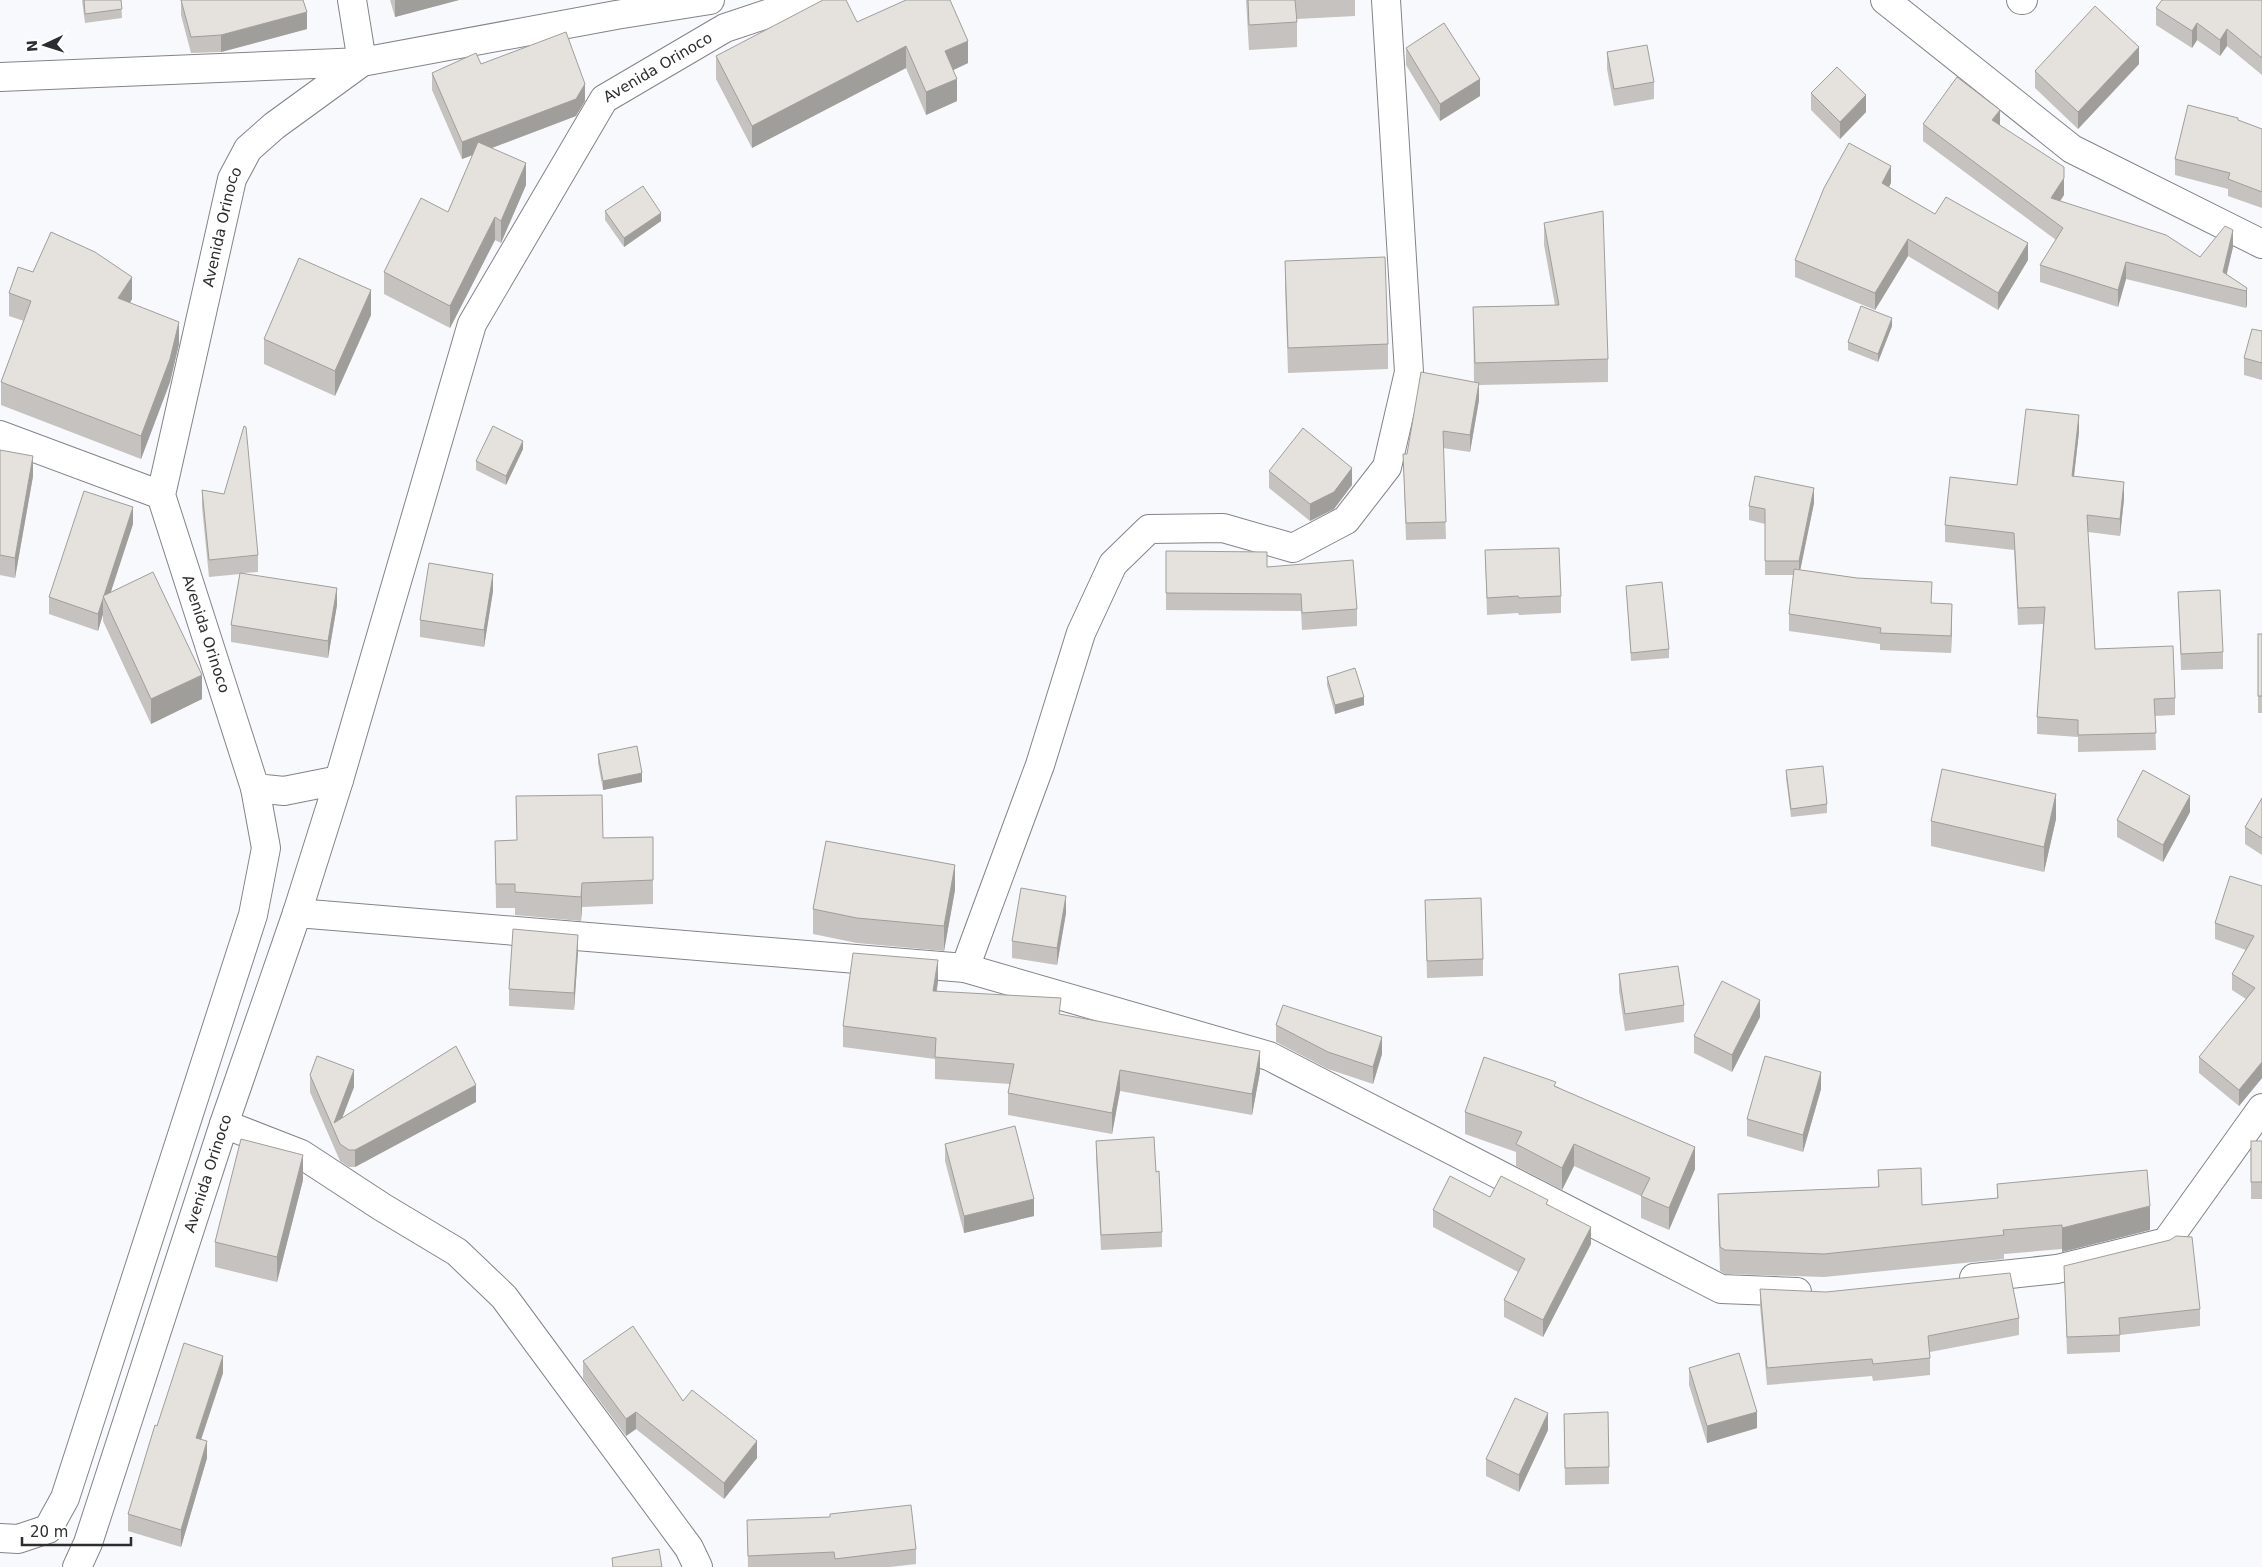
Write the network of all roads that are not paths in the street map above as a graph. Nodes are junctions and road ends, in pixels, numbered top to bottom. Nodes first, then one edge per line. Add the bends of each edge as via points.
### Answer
1 (352, 0) edge
2 (710, 0) edge
3 (810, 0) edge
4 (1386, 0) edge
5 (1885, 0) edge
6 (362, 62) junction
7 (0, 77) edge
8 (2262, 244) edge
9 (0, 435) edge
10 (161, 495) junction
11 (339, 780) junction
12 (255, 788) junction
13 (297, 913) junction
14 (965, 968) junction
15 (2262, 1108) edge
16 (224, 1124) junction
17 (1951, 1280) edge
18 (1825, 1293) edge
19 (0, 1538) edge
20 (76, 1567) edge
21 (698, 1567) edge

1 - 6 street
2 - 6 street, Avenida Orinoco
3 - 11 street, Avenida Orinoco via 725,28 604,100 472,324
4 - 14 street via 1409,372 1387,467 1346,520 1293,548 1223,528 1149,529 1113,564 1081,632 1040,765
5 - 8 street via 2072,149
6 - 7 street
6 - 10 street, Avenida Orinoco via 274,126 248,149 232,179
9 - 10 street
10 - 12 street, Avenida Orinoco
11 - 12 street via 284,791
11 - 13 street, Avenida Orinoco
12 - 19 street, Avenida Orinoco via 266,848 253,915 65,1498 48,1529 18,1539
13 - 14 street
13 - 16 street, Avenida Orinoco
14 - 18 street via 1268,1056 1720,1289
15 - 17 street via 2166,1242 2057,1269
16 - 20 street, Avenida Orinoco via 88,1543
16 - 21 street via 301,1154 457,1252 504,1297 689,1548

